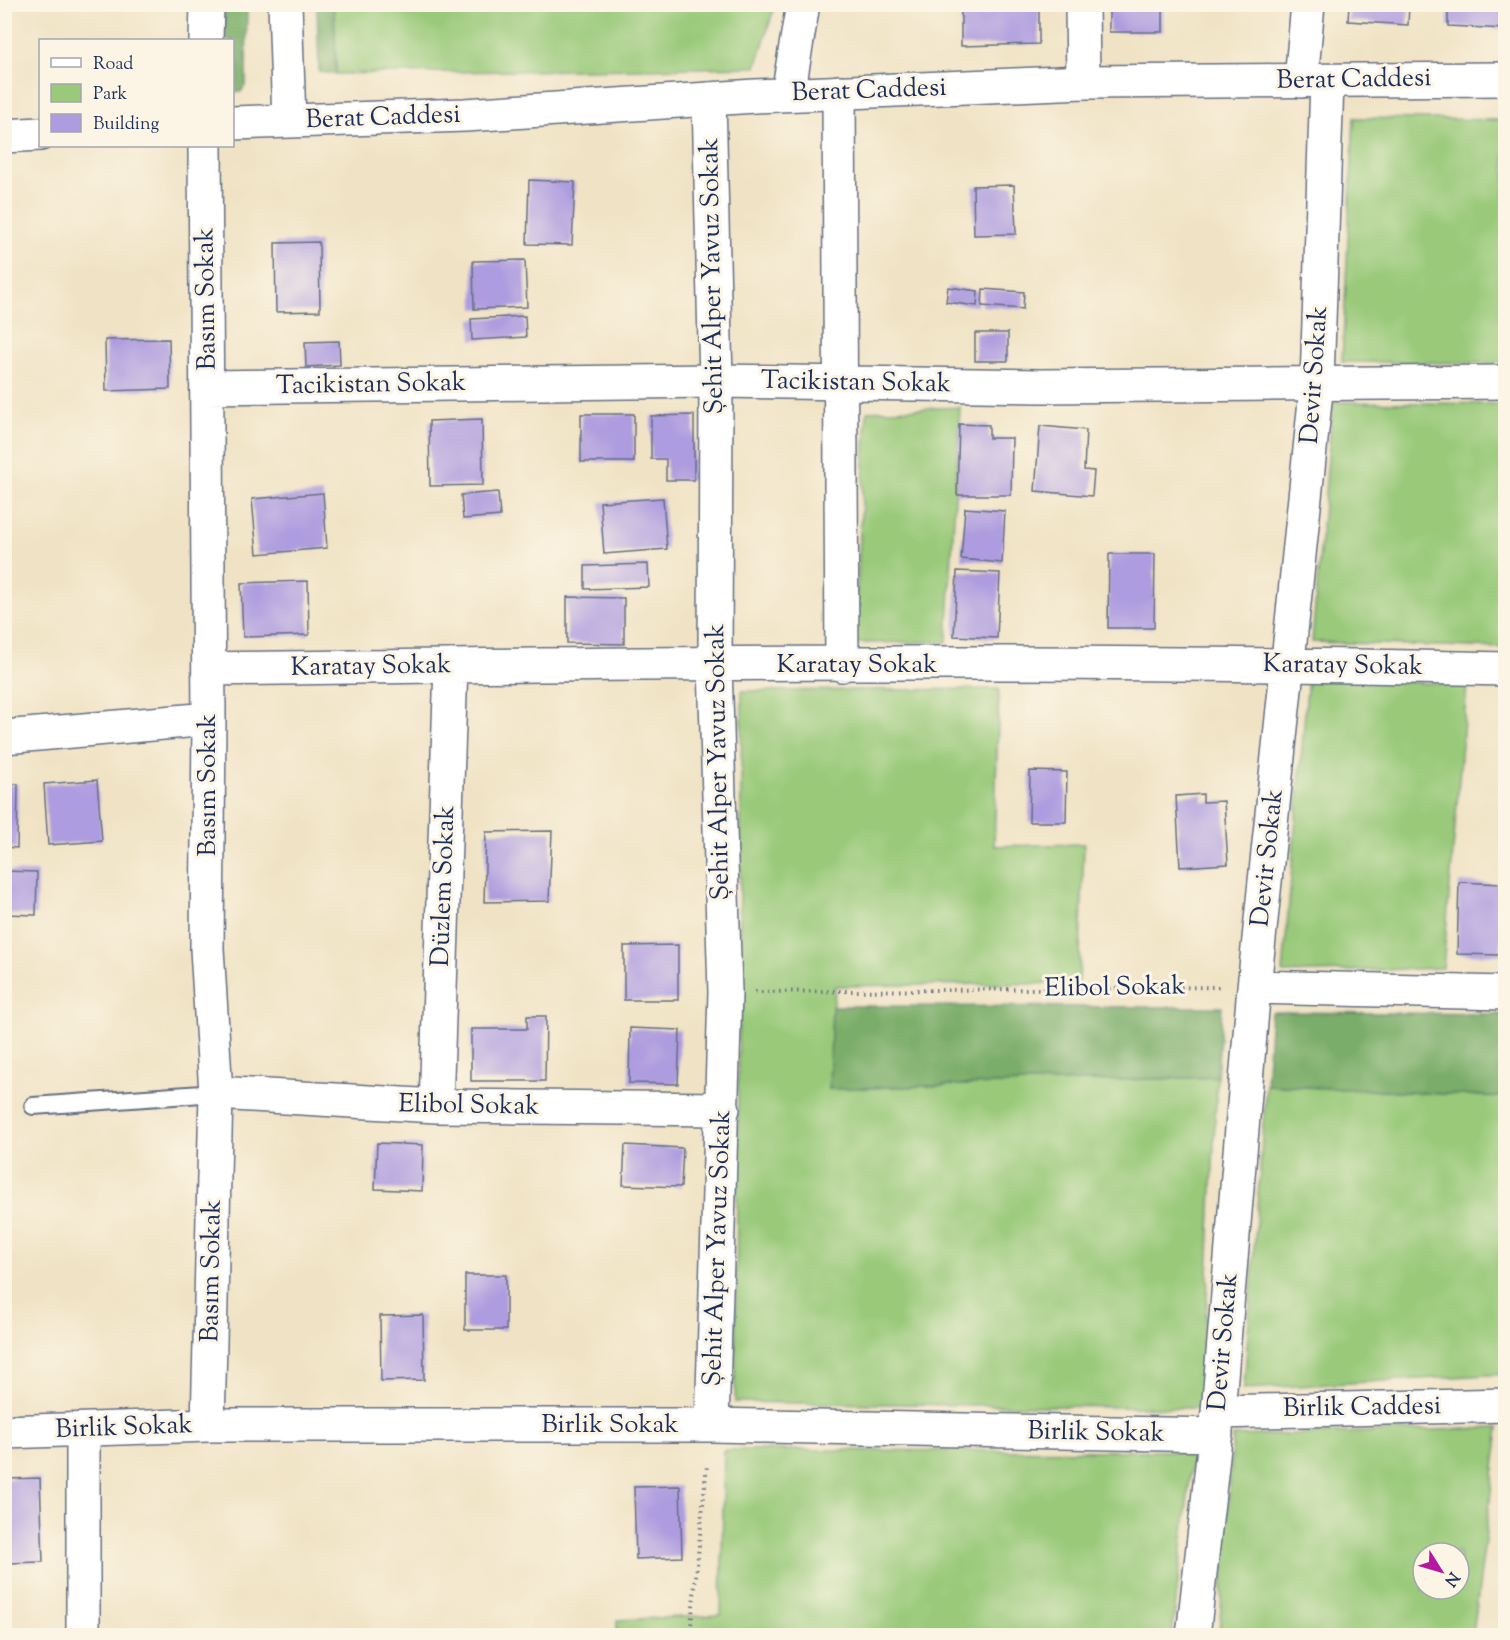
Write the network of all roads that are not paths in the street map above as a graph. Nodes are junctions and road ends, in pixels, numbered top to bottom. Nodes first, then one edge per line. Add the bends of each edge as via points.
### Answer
1 (207, 4) edge
2 (285, 4) edge
3 (803, 4) edge
4 (1082, 4) edge
5 (1308, 4) edge
6 (206, 39) edge
7 (1506, 79) edge
8 (1314, 81) junction
9 (1083, 82) junction
10 (839, 92) junction
11 (788, 94) junction
12 (709, 99) junction
13 (289, 121) junction
14 (234, 123) edge
15 (39, 134) edge
16 (4, 136) edge
17 (205, 147) edge
18 (716, 381) junction
19 (842, 382) junction
20 (1317, 382) junction
21 (1506, 382) edge
22 (207, 387) junction
23 (1289, 664) junction
24 (715, 665) junction
25 (842, 665) junction
26 (450, 666) junction
27 (209, 669) junction
28 (1506, 669) edge
29 (209, 719) junction
30 (4, 737) edge
31 (1254, 987) junction
32 (1506, 993) edge
33 (216, 1093) junction
34 (33, 1106) dead end
35 (436, 1107) junction
36 (723, 1108) junction
37 (1506, 1405) edge
38 (1217, 1424) junction
39 (208, 1425) junction
40 (712, 1425) junction
41 (83, 1430) junction
42 (4, 1432) edge
43 (83, 1635) edge
44 (1193, 1635) edge

1 - 6 street
2 - 13 street
3 - 11 street
4 - 9 street
5 - 8 street, Devir Sokak
7 - 8 street, Berat Caddesi
8 - 9 street, Berat Caddesi
8 - 20 street, Devir Sokak
9 - 10 street, Berat Caddesi
10 - 11 street, Berat Caddesi
10 - 19 street
11 - 12 street, Berat Caddesi
12 - 13 street, Berat Caddesi via 465,115
12 - 18 street, Şehit Alper Yavuz Sokak
13 - 14 street, Berat Caddesi
15 - 16 street
17 - 22 street, Basım Sokak
18 - 19 street, Tacikistan Sokak
18 - 22 street, Tacikistan Sokak
18 - 24 street, Şehit Alper Yavuz Sokak
19 - 20 street, Tacikistan Sokak via 1041,386
19 - 25 street
20 - 21 street, Tacikistan Sokak
20 - 23 street, Devir Sokak
22 - 27 street, Basım Sokak
23 - 25 street, Karatay Sokak
23 - 28 street, Karatay Sokak
23 - 31 street, Devir Sokak
24 - 25 street, Karatay Sokak
24 - 26 street, Karatay Sokak
24 - 36 street, Şehit Alper Yavuz Sokak via 725,992
26 - 27 street, Karatay Sokak
26 - 35 street, Düzlem Sokak
27 - 29 street, Basım Sokak
29 - 30 street
29 - 33 street, Basım Sokak via 207,949
31 - 32 street
31 - 38 street, Devir Sokak
33 - 34 lane
33 - 35 street, Elibol Sokak
33 - 39 street, Basım Sokak
35 - 36 street, Elibol Sokak
36 - 40 street, Şehit Alper Yavuz Sokak
37 - 38 street, Birlik Caddesi
38 - 40 street, Birlik Sokak
38 - 44 street, Devir Sokak
39 - 40 street, Birlik Sokak
39 - 41 street, Birlik Sokak
41 - 42 street, Birlik Sokak
41 - 43 street

